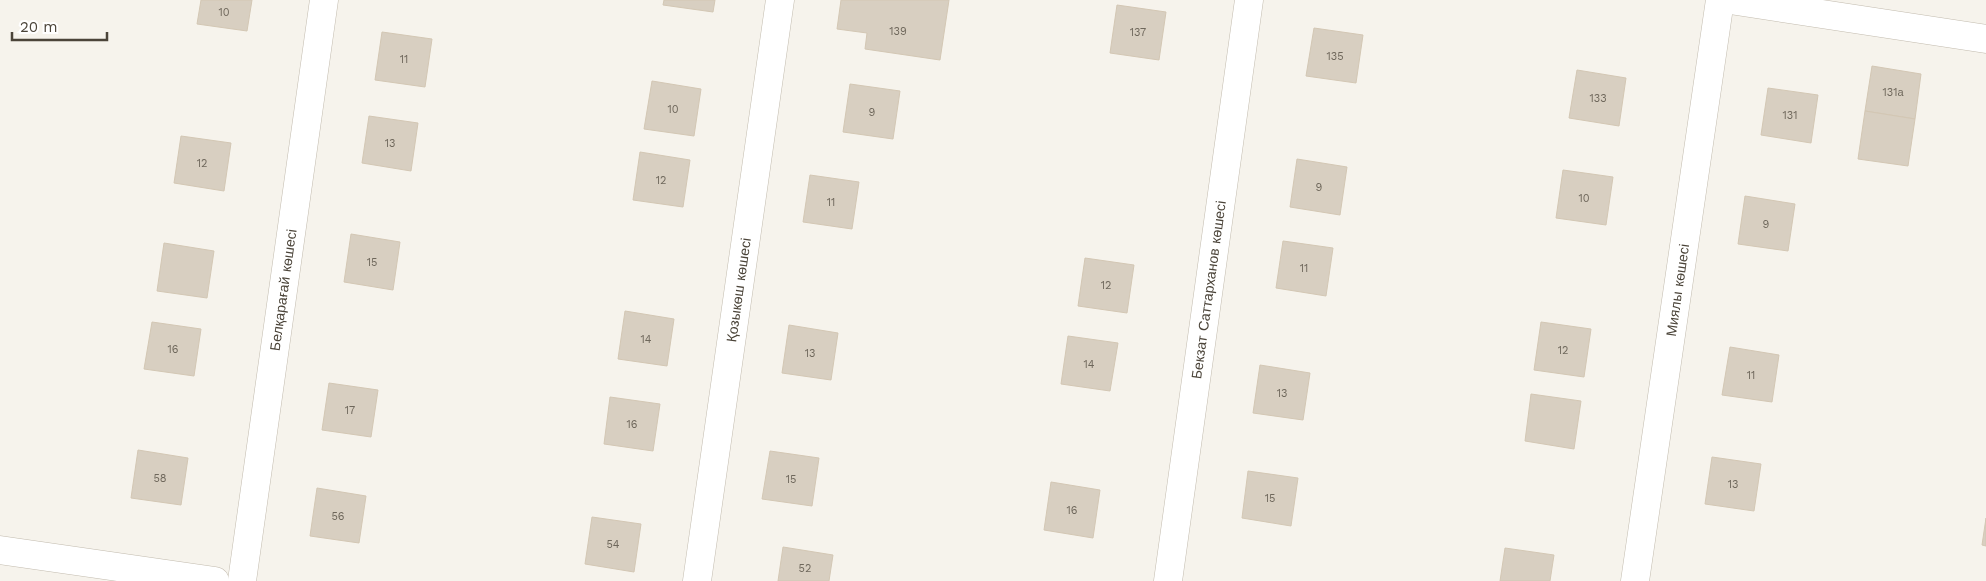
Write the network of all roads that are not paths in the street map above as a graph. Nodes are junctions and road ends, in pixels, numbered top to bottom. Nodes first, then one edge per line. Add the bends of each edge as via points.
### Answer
1 (324, 0) edge
2 (780, 0) edge
3 (1250, 0) edge
4 (1720, 0) edge
5 (1730, 0) edge
6 (1986, 39) edge
7 (0, 550) edge
8 (215, 581) edge
9 (242, 581) edge
10 (697, 581) edge
11 (1168, 581) edge
12 (1636, 581) edge

1 - 9 street, Белқарағай көшесі
2 - 10 street, Қозыкөш көшесі
3 - 11 street, Бекзат Саттарханов көшесі
4 - 12 street, Миялы көшесі
5 - 6 street
7 - 8 street

